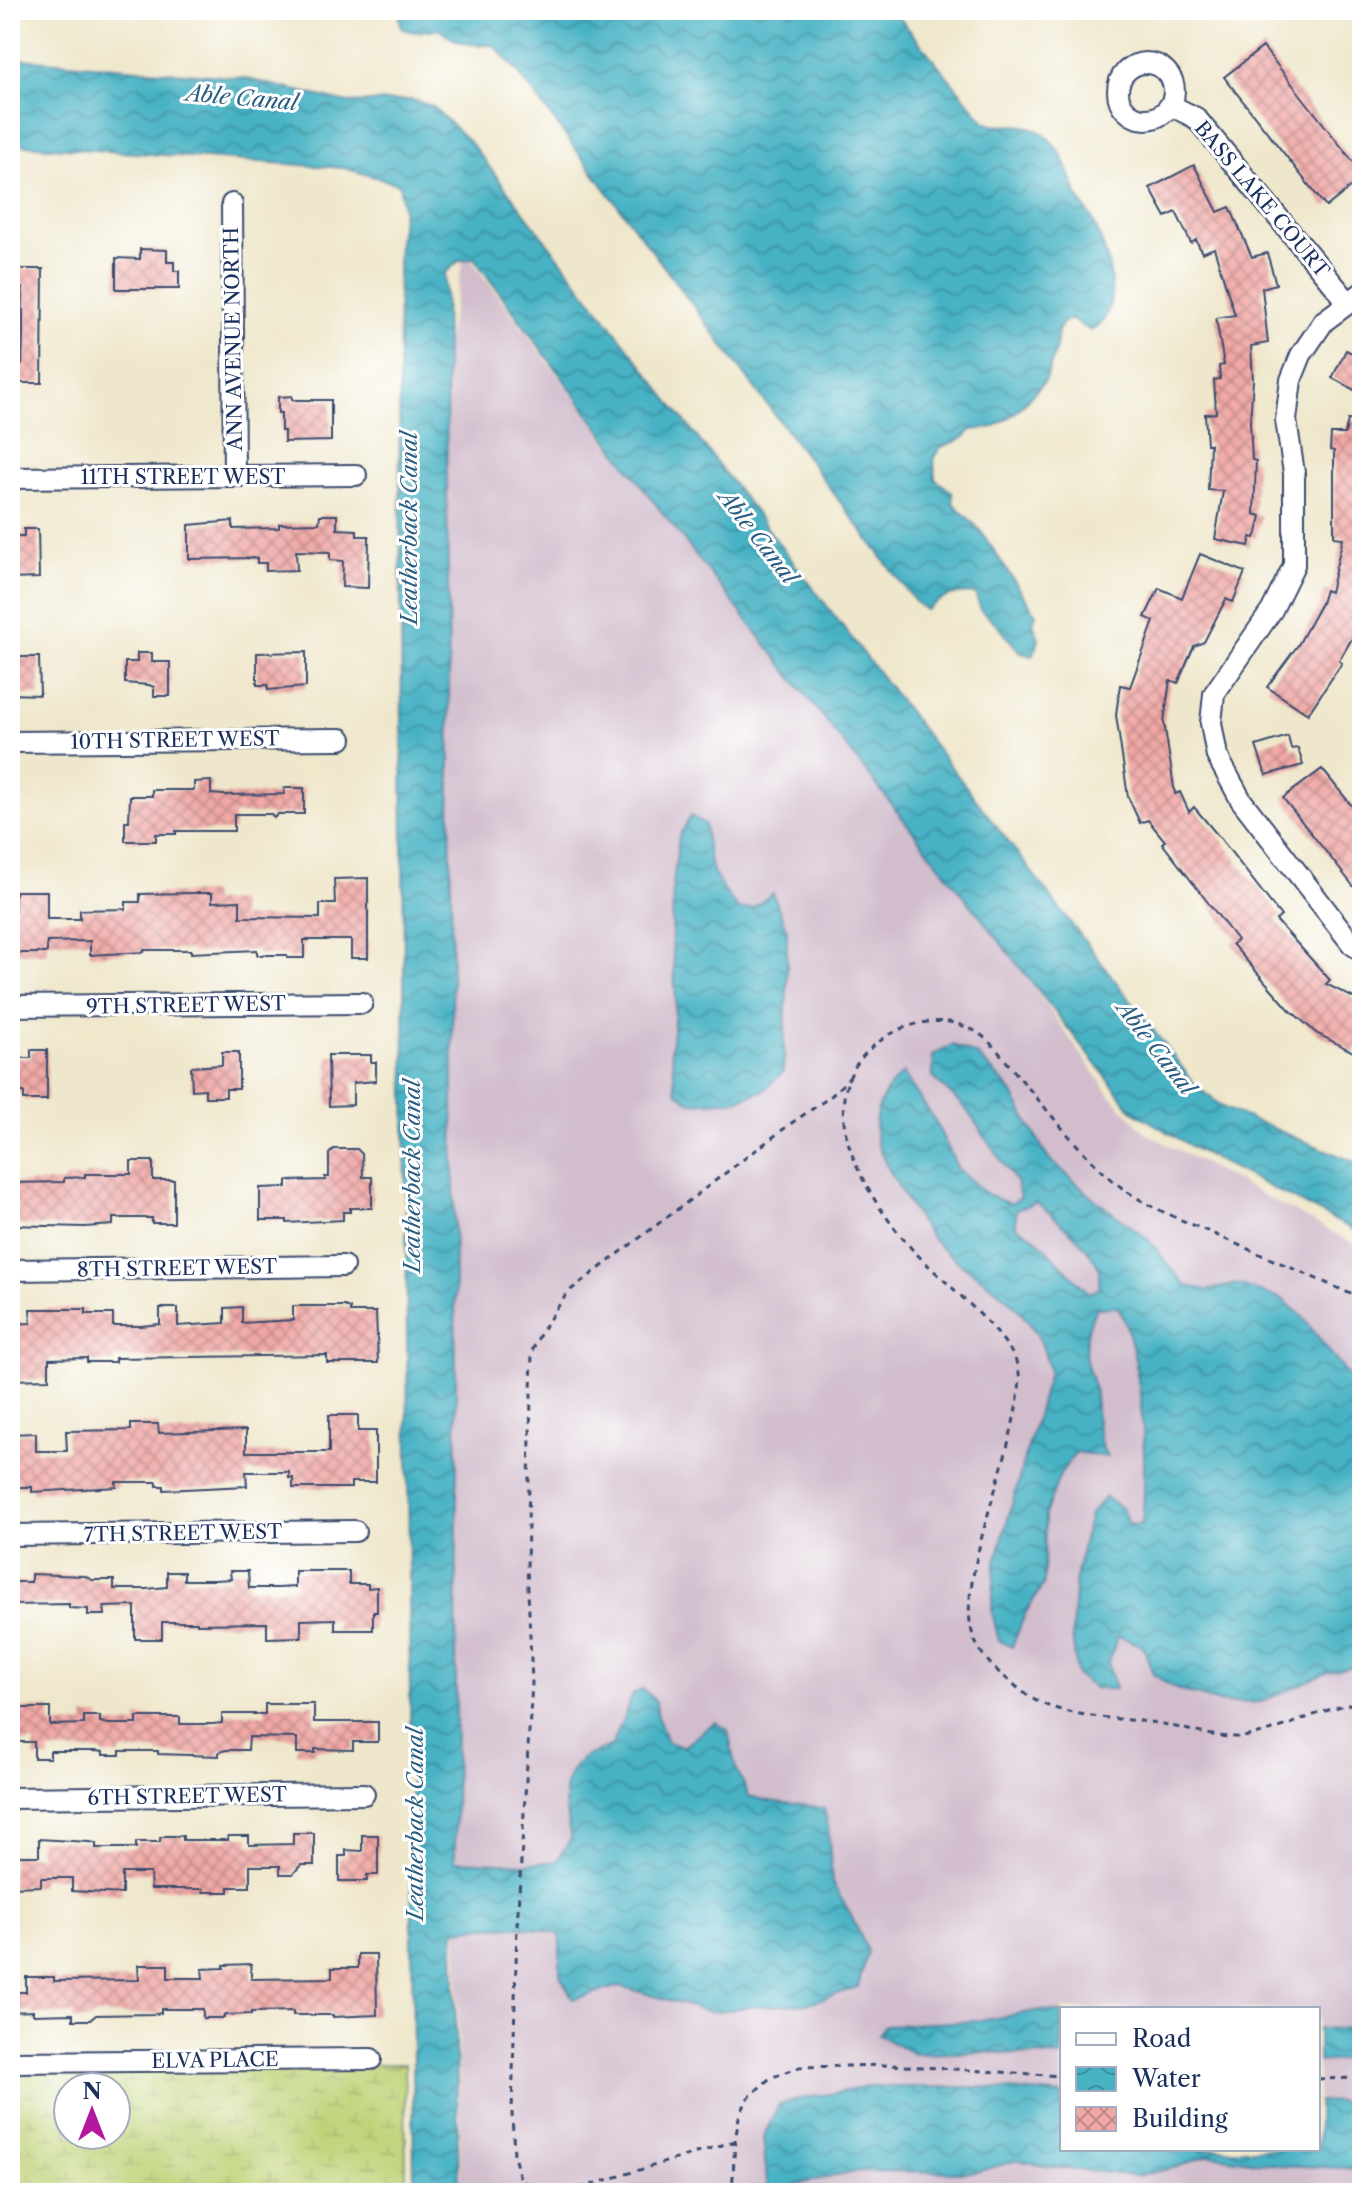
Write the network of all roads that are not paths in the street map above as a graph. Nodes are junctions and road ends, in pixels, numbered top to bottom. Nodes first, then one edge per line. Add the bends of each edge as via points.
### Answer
1 (1170, 105) dead end
2 (232, 204) dead end
3 (1355, 298) edge
4 (234, 475) junction
5 (356, 475) dead end
6 (10, 478) edge
7 (341, 739) dead end
8 (10, 742) edge
9 (1362, 951) edge
10 (362, 1003) dead end
11 (10, 1006) edge
12 (343, 1266) dead end
13 (10, 1270) edge
14 (355, 1531) dead end
15 (10, 1535) edge
16 (364, 1794) dead end
17 (10, 1798) edge
18 (371, 2059) dead end
19 (10, 2062) edge

1 - 3 street, BASS LAKE COURT via 1196,118
2 - 4 street, ANN AVENUE NORTH
3 - 9 street via 1324,321 1291,380 1286,420 1294,473 1294,565 1272,610 1214,694 1211,723 1217,756 1241,800
4 - 5 street, 11TH STREET WEST
4 - 6 street, 11TH STREET WEST
7 - 8 street, 10TH STREET WEST
10 - 11 street, 9TH STREET WEST
12 - 13 street, 8TH STREET WEST
14 - 15 street, 7TH STREET WEST
16 - 17 street, 6TH STREET WEST
18 - 19 street, ELVA PLACE

